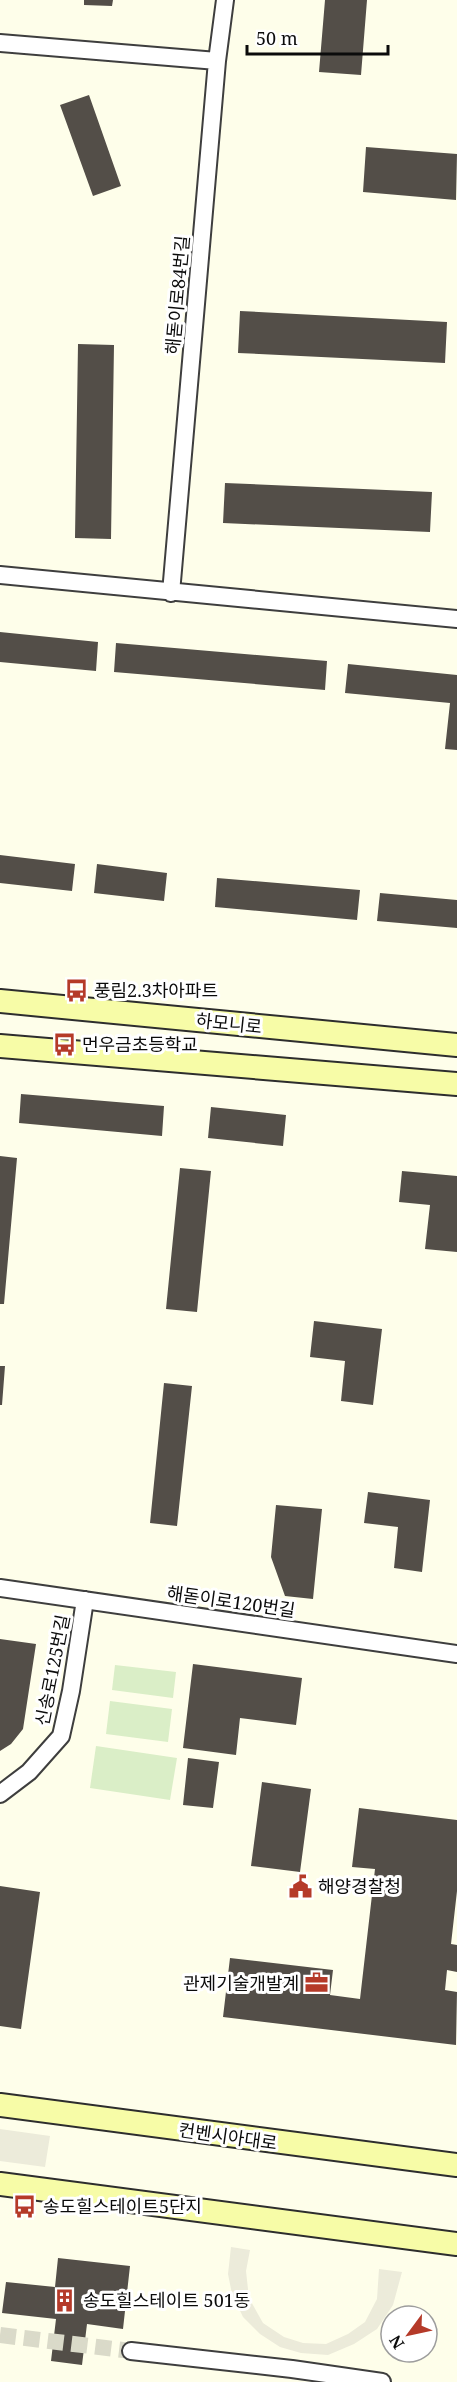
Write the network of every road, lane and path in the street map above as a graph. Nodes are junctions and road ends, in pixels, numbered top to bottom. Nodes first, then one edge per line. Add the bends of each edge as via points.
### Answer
1 (225, 0) edge
2 (0, 43) edge
3 (217, 61) junction
4 (0, 575) edge
5 (171, 593) junction
6 (457, 619) edge
7 (0, 1000) edge
8 (457, 1045) edge
9 (0, 1046) edge
10 (457, 1084) edge
11 (0, 1588) edge
12 (85, 1600) junction
13 (457, 1654) edge
14 (0, 1794) edge
15 (0, 2105) edge
16 (455, 2166) edge
17 (0, 2184) edge
18 (450, 2242) edge
19 (131, 2351) tunnel mouth
20 (292, 2376) edge
21 (382, 2382) edge

1 - 3 street, 해돋이로84번길
2 - 3 street
3 - 5 street, 해돋이로84번길
4 - 5 street
5 - 6 street
7 - 8 street, 하모니로
9 - 10 street
11 - 12 street, 해돋이로120번길
12 - 13 street, 해돋이로120번길
12 - 14 street, 신송로125번길 via 61,1737 29,1772
15 - 16 street, 컨벤시아대로
17 - 18 street
19 - 20 street
20 - 21 street

